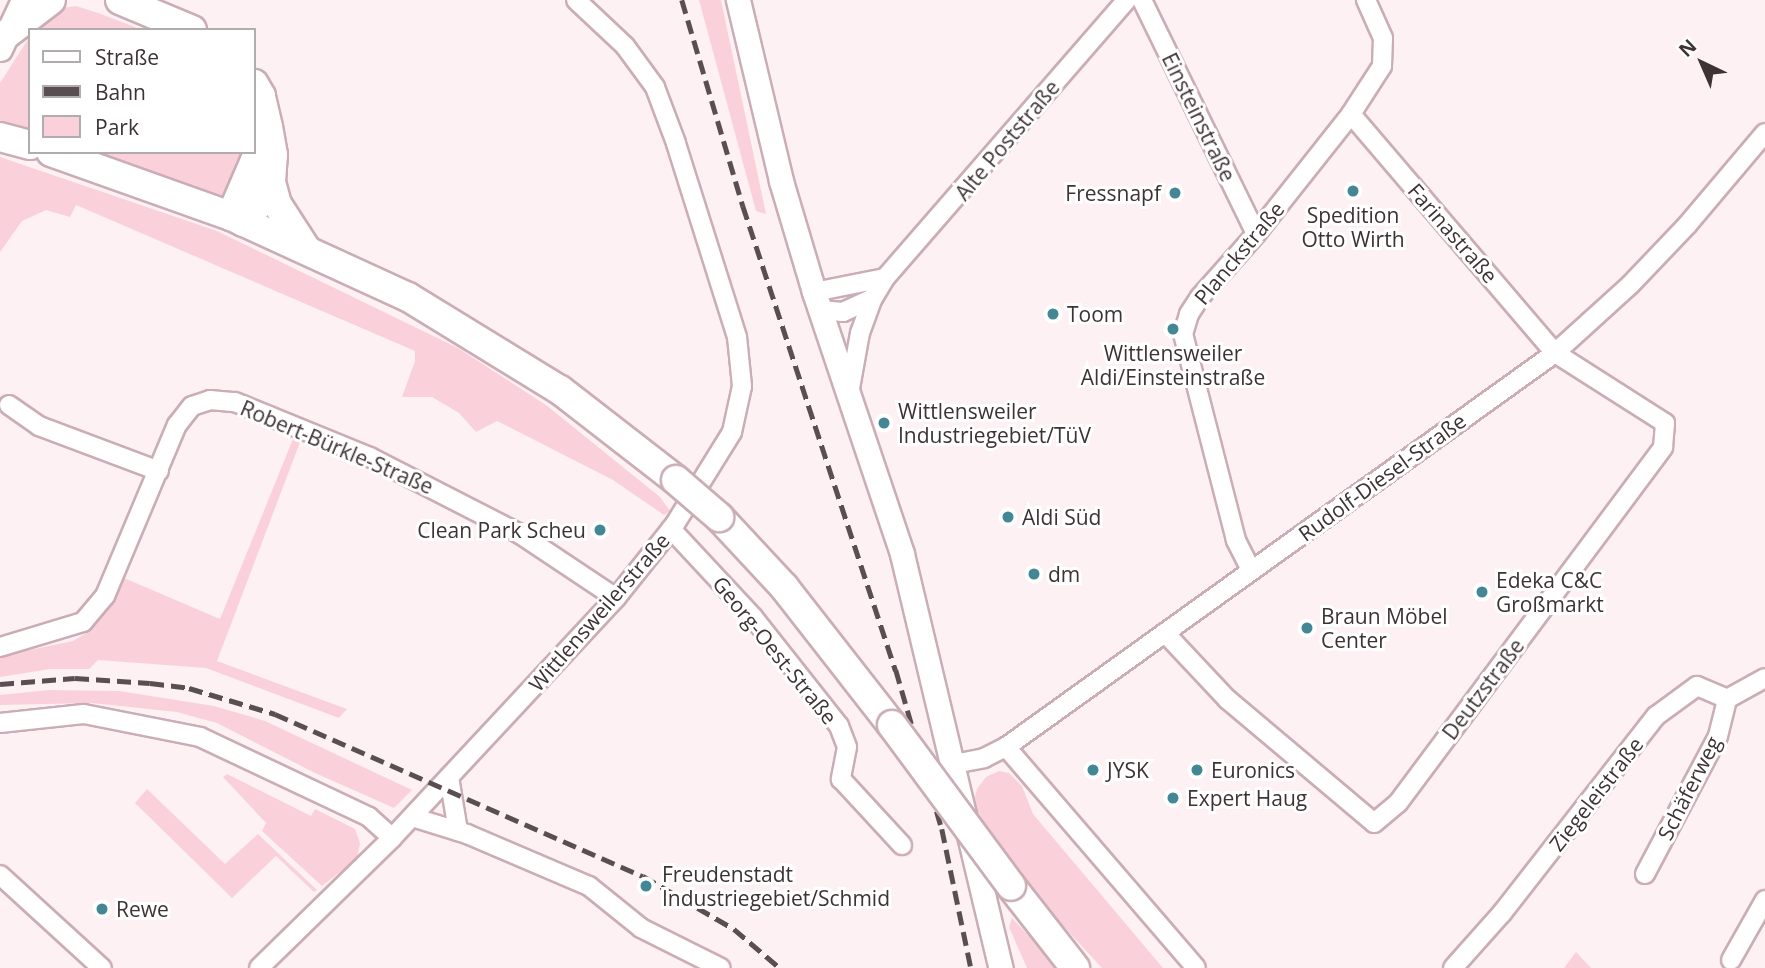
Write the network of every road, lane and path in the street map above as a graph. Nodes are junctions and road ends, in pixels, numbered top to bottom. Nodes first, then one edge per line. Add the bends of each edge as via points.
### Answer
1 (23, 0) edge
2 (51, 0) edge
3 (576, 0) edge
4 (738, 0) edge
5 (1127, 0) edge
6 (1142, 0) edge
7 (1366, 0) edge
8 (125, 1) edge
9 (187, 28) edge
10 (4, 41) edge
11 (256, 87) edge
12 (1351, 114) junction
13 (268, 127) junction
14 (1765, 133) edge
15 (0, 136) edge
16 (28, 144) edge
17 (57, 154) edge
18 (271, 182) junction
19 (237, 219) junction
20 (1256, 234) junction
21 (306, 249) junction
22 (885, 278) junction
23 (873, 298) junction
24 (817, 301) junction
25 (1555, 353) junction
26 (849, 394) junction
27 (9, 405) dead end
28 (159, 471) junction
29 (671, 529) junction
30 (1251, 570) junction
31 (616, 598) junction
32 (1165, 633) junction
33 (0, 647) edge
34 (1765, 678) edge
35 (1727, 699) junction
36 (0, 723) edge
37 (1006, 747) junction
38 (954, 764) junction
39 (449, 777) junction
40 (412, 817) junction
41 (458, 831) junction
42 (392, 838) junction
43 (902, 845) dead end
44 (1645, 874) dead end
45 (0, 875) edge
46 (1765, 901) edge
47 (1731, 960) dead end
48 (102, 968) edge
49 (259, 968) edge
50 (721, 968) edge
51 (1001, 968) edge
52 (1075, 968) edge
53 (1196, 968) edge
54 (1453, 968) edge

1 - 10 street
2 - 10 main road
3 - 29 street, Wittlensweilerstraße via 625,46 655,87 737,337 742,386 732,432
4 - 24 street via 775,156
5 - 22 street, Alte Poststraße
6 - 20 street, Einsteinstraße
7 - 12 street, Planckstraße via 1383,38 1382,65
8 - 9 main road
11 - 13 main road
12 - 20 street, Planckstraße
12 - 25 street, Farinastraße
13 - 18 main road
13 - 19 main road
14 - 25 street, Rudolf-Diesel-Straße via 1688,224
15 - 16 main road
17 - 19 main road
18 - 19 main road via 263,199
18 - 21 main road via 277,204
19 - 21 main road
20 - 30 street, Planckstraße via 1200,297 1183,334 1236,540
21 - 52 main road, bridge via 408,297 560,390 719,517 784,587
22 - 23 street, Alte Poststraße
22 - 24 street
23 - 24 street via 843,312
23 - 26 street, Alte Poststraße via 860,333
24 - 26 street
25 - 30 street, Rudolf-Diesel-Straße
25 - 32 street, Deutzstraße via 1665,423 1662,447 1398,803 1374,823 1227,699
26 - 38 street via 902,554
27 - 28 street via 39,426
28 - 31 street, Robert-Bürkle-Straße via 177,425 192,406 210,400 234,402 370,457 446,495 520,534
28 - 33 street, Robert-Bürkle-Straße via 105,596 83,622
29 - 31 street, Wittlensweilerstraße
29 - 43 street, Georg-Oest-Straße via 753,617 839,726 847,747 841,779
30 - 32 street, Rudolf-Diesel-Straße
31 - 39 street, Wittlensweilerstraße
32 - 37 street, Rudolf-Diesel-Straße
34 - 35 street
35 - 44 street, Schäferweg via 1718,736
35 - 54 street, Ziegeleistraße via 1698,686 1656,716 1502,913
36 - 42 street via 84,714 200,737 369,817
37 - 38 street, Rudolf-Diesel-Straße via 984,758
37 - 53 street
38 - 51 street
39 - 40 street, Wittlensweilerstraße
39 - 41 street
40 - 41 street
40 - 42 street, Wittlensweilerstraße
41 - 50 street via 589,886 641,928
42 - 49 street, Wittlensweilerstraße
45 - 48 street
46 - 47 street

